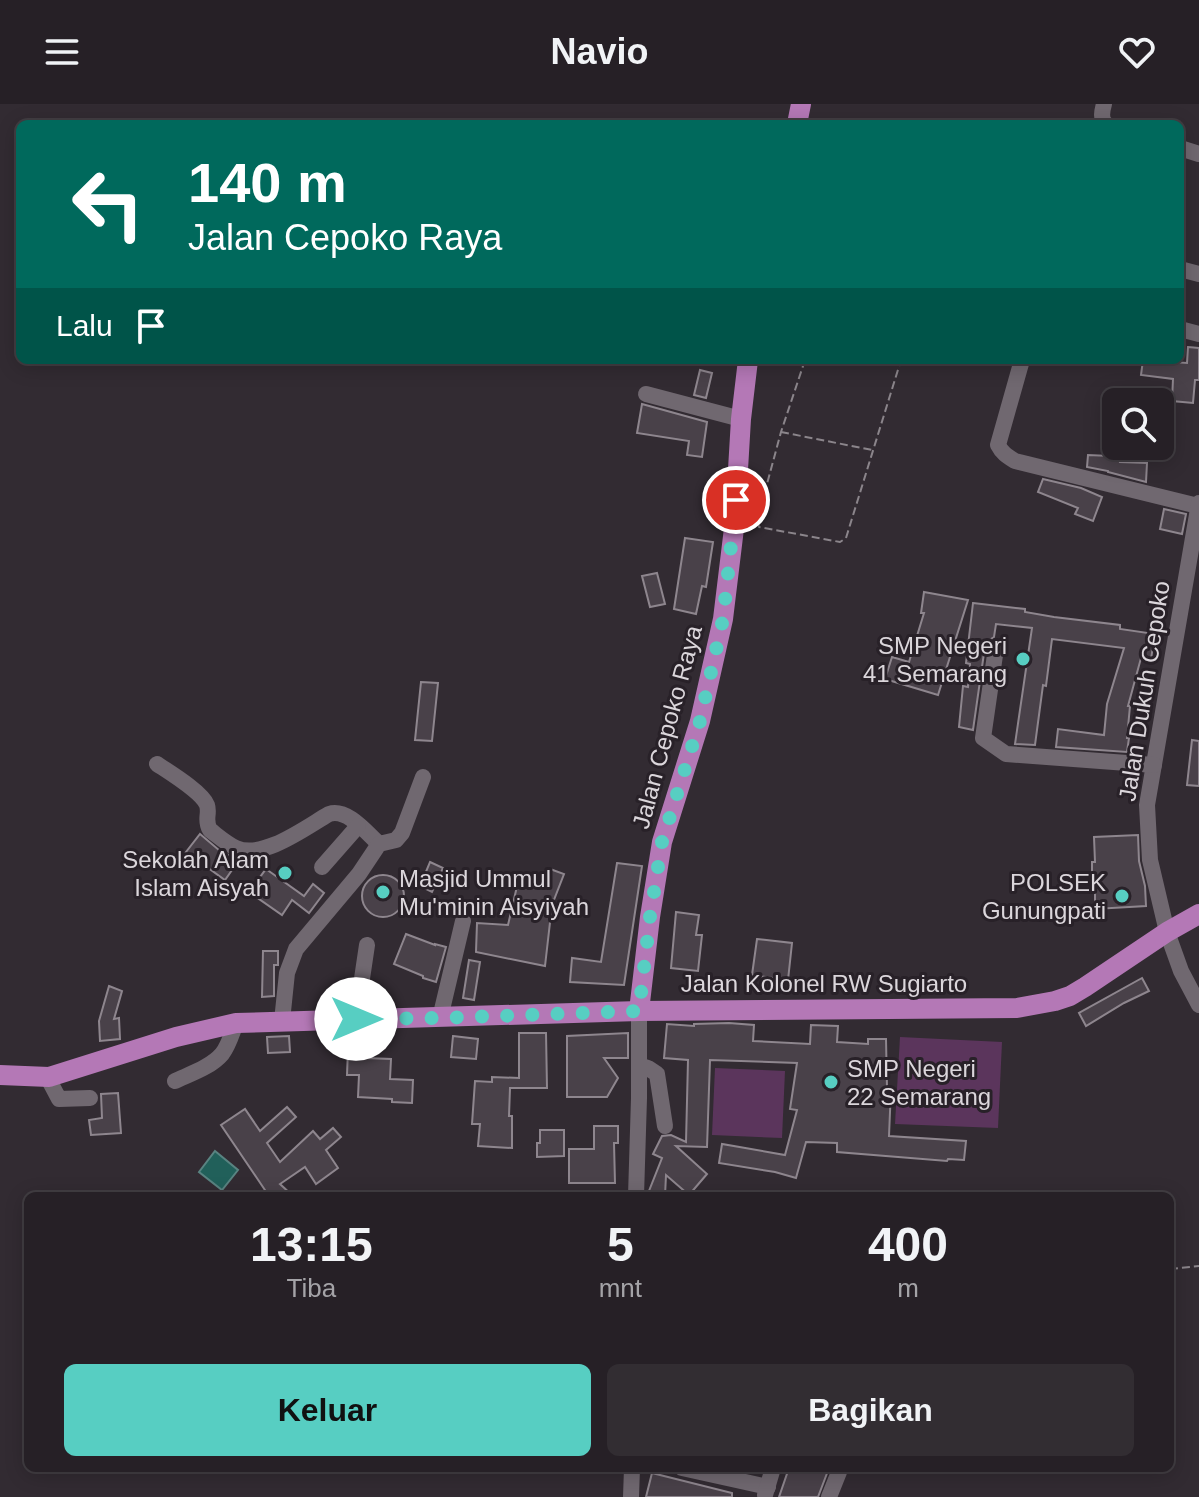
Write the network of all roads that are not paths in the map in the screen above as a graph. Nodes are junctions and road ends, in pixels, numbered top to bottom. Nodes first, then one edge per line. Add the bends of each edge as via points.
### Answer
1 (748, 364) edge
2 (1021, 364) edge
3 (646, 394) dead end
4 (741, 419) junction
5 (1199, 504) edge
6 (996, 648) dead end
7 (157, 764) dead end
8 (1154, 765) junction
9 (423, 777) dead end
10 (358, 826) junction
11 (379, 844) junction
12 (322, 867) dead end
13 (1199, 914) edge
14 (463, 921) dead end
15 (1167, 932) junction
16 (367, 945) dead end
17 (1199, 1005) edge
18 (639, 1011) junction
19 (440, 1018) junction
20 (356, 1019) junction
21 (282, 1021) junction
22 (236, 1023) junction
23 (639, 1065) junction
24 (0, 1075) edge
25 (49, 1077) junction
26 (175, 1081) dead end
27 (90, 1098) dead end
28 (665, 1126) dead end
29 (636, 1192) edge
30 (632, 1472) edge
31 (696, 1472) edge
32 (772, 1472) edge
33 (839, 1472) dead end
34 (766, 1492) edge
35 (631, 1497) edge
36 (829, 1497) edge

1 - 4 main road, Jalan Cepoko Raya
2 - 5 street, Jalan Dukuh Cepoko via 998,445 1001,451 1015,461
3 - 4 street
4 - 18 main road, Jalan Cepoko Raya via 723,619 700,721 662,842
5 - 8 street, Jalan Dukuh Cepoko
6 - 8 street via 983,738 1006,754
7 - 10 street via 205,802 210,830 237,849 271,846 333,812
8 - 15 street, Jalan Dukuh Cepoko via 1147,805 1150,860
9 - 11 street via 402,833
10 - 11 street
10 - 12 street
11 - 21 street via 296,949 287,973
13 - 15 main road, Jalan Kolonel RW Sugiarto
14 - 19 street
15 - 17 street, Jalan Dukuh Cepoko
15 - 18 main road, Jalan Kolonel RW Sugiarto via 1070,996 1017,1008
16 - 20 street
18 - 19 main road, Jalan Kolonel RW Sugiarto
18 - 23 street
19 - 20 main road, Jalan Kolonel RW Sugiarto
20 - 21 main road, Jalan Kolonel RW Sugiarto
21 - 22 main road, Jalan Kolonel RW Sugiarto
22 - 25 main road, Jalan Kolonel RW Sugiarto
22 - 26 street via 213,1063
23 - 28 street via 657,1074
23 - 29 street
24 - 25 main road, Jalan Kolonel RW Sugiarto
25 - 27 street via 59,1099
30 - 35 street
31 - 34 street
32 - 34 street
33 - 36 street

